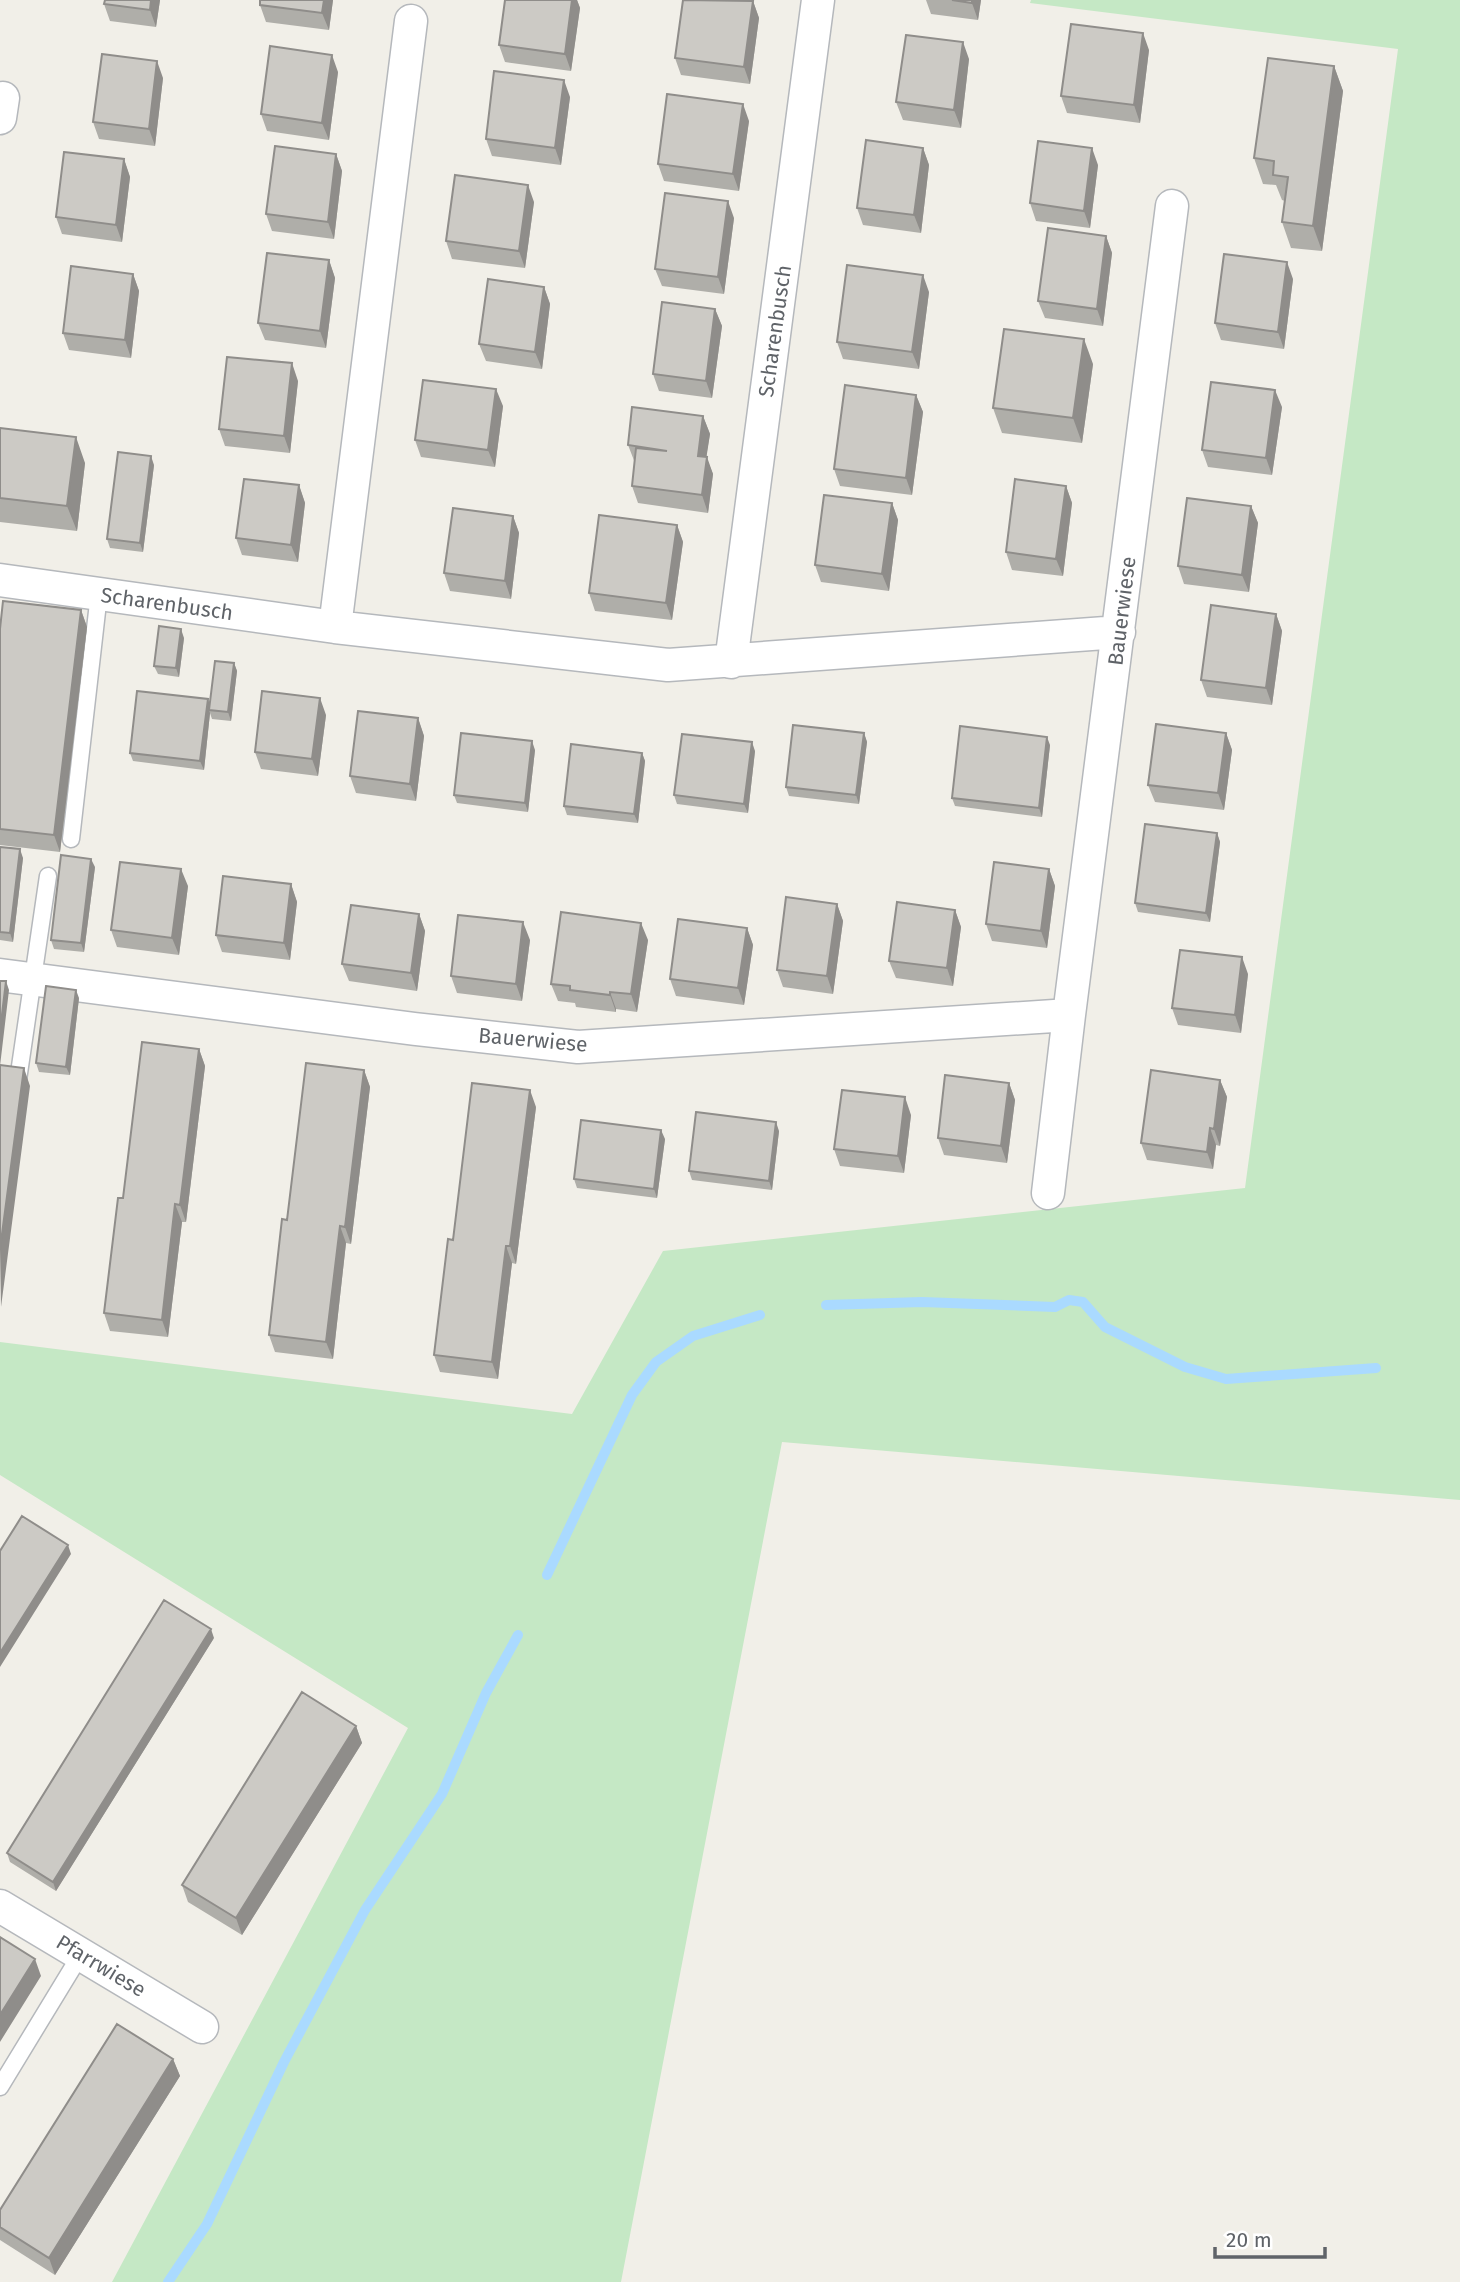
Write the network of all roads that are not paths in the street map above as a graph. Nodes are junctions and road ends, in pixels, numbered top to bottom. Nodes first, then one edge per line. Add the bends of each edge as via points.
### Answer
1 (818, 0) edge
2 (411, 21) dead end
3 (1172, 206) dead end
4 (0, 580) edge
5 (99, 594) junction
6 (335, 627) junction
7 (1119, 632) junction
8 (731, 662) junction
9 (71, 839) dead end
10 (48, 876) dead end
11 (0, 975) edge
12 (33, 979) junction
13 (1069, 1015) junction
14 (18, 1080) edge
15 (1048, 1193) dead end
16 (0, 1906) edge
17 (81, 1954) junction
18 (202, 2027) dead end
19 (0, 2087) edge

1 - 8 street, Scharenbusch
2 - 6 street
3 - 7 street, Bauerwiese
4 - 5 street, Scharenbusch
5 - 6 street, Scharenbusch
5 - 9 lane
6 - 8 street, Scharenbusch via 668,665
7 - 8 street, Scharenbusch
7 - 13 street, Bauerwiese
10 - 12 lane
11 - 12 street, Bauerwiese
12 - 13 street, Bauerwiese via 578,1047
12 - 14 lane
13 - 15 street, Bauerwiese
16 - 17 street, Pfarrwiese
17 - 18 street, Pfarrwiese
17 - 19 lane

